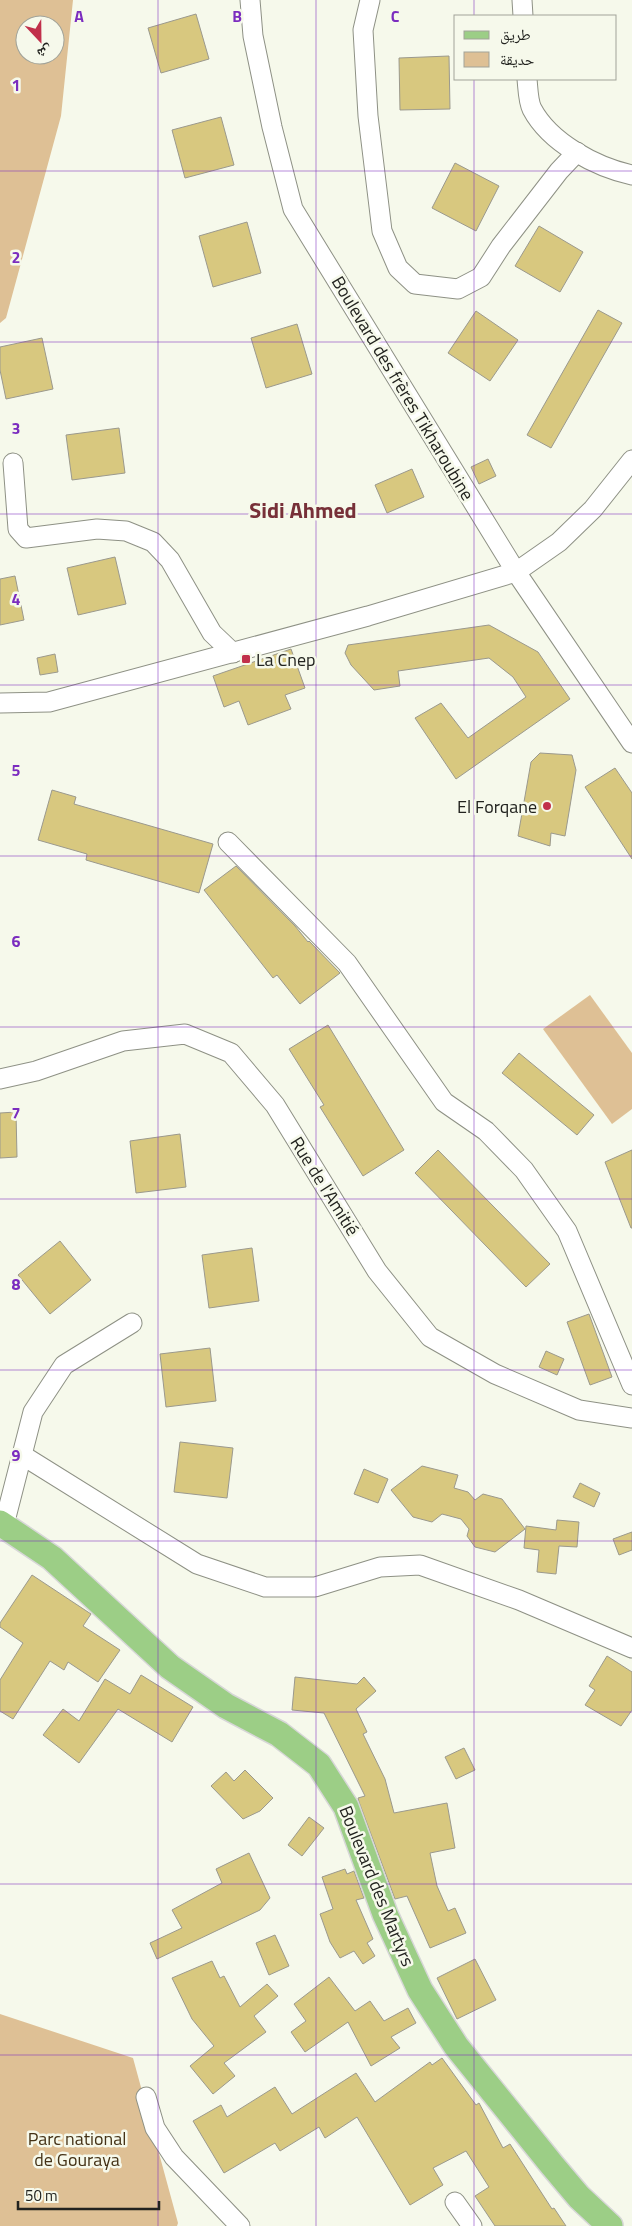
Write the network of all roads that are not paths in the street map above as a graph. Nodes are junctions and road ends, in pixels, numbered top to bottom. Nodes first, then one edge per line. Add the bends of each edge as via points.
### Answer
1 (250, 0) edge
2 (370, 0) edge
3 (522, 0) edge
4 (523, 15) edge
5 (527, 80) edge
6 (577, 152) junction
7 (632, 175) edge
8 (632, 460) edge
9 (13, 463) dead end
10 (516, 572) junction
11 (232, 653) junction
12 (0, 703) edge
13 (632, 743) edge
14 (228, 842) dead end
15 (0, 1079) edge
16 (132, 1323) dead end
17 (632, 1385) edge
18 (632, 1418) edge
19 (22, 1455) junction
20 (2, 1524) edge
21 (632, 1648) edge
22 (146, 2097) dead end
23 (455, 2202) dead end
24 (240, 2226) edge
25 (472, 2226) edge
26 (610, 2226) edge

1 - 10 street, Boulevard des frères Tikharoubine via 254,45 293,209
2 - 6 street via 363,30 368,116 382,231 398,268 415,284 458,288 481,277 506,238
3 - 4 street
5 - 6 street via 531,107 542,124
6 - 7 street via 613,171
8 - 10 street via 593,509 559,542
9 - 11 street via 18,529 26,538 97,529 126,531 152,542 170,560 212,633
10 - 11 street
10 - 13 street, Boulevard des frères Tikharoubine
11 - 12 street via 49,702
14 - 17 street via 347,962 444,1102 486,1131 524,1170 567,1231
15 - 18 street, Rue de l'Amitié via 36,1071 123,1041 185,1034 231,1053 275,1105 377,1271 430,1336 495,1374 580,1410
16 - 19 street via 64,1365 33,1412
19 - 20 street
19 - 21 street via 198,1564 265,1587 315,1587 380,1567 420,1565 519,1600
20 - 26 main road, Boulevard des Martyrs via 52,1558 170,1667 226,1706 279,1734 319,1765 346,1807 386,1914 420,1990 456,2046 579,2198
22 - 24 street via 155,2128 174,2157
23 - 25 street

